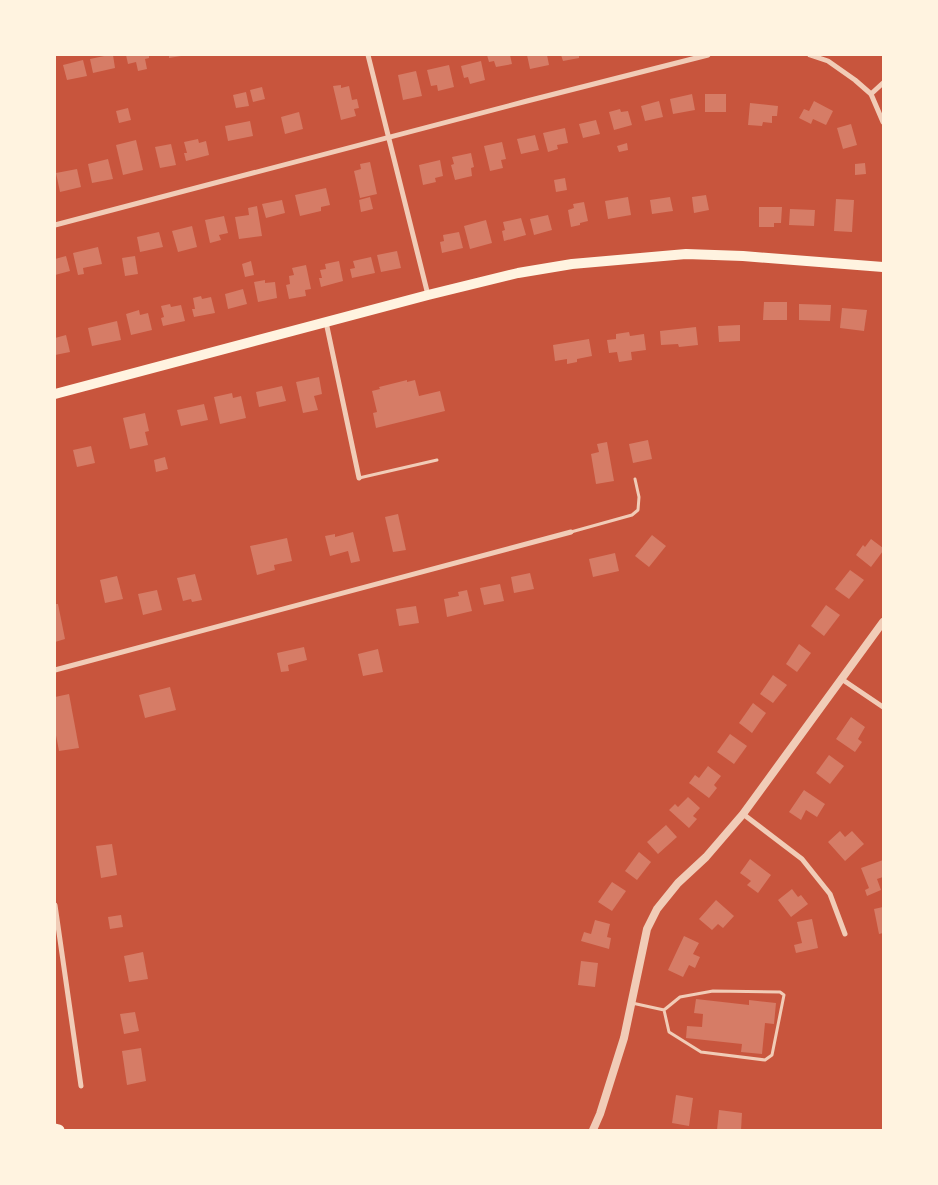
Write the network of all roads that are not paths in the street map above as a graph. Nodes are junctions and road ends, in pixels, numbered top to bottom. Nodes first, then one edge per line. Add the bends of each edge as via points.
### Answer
1 (368, 55) edge
2 (708, 55) edge
3 (810, 55) edge
4 (883, 83) edge
5 (871, 94) junction
6 (883, 122) edge
7 (390, 138) junction
8 (55, 225) edge
9 (883, 267) edge
10 (428, 295) junction
11 (326, 322) junction
12 (55, 394) edge
13 (437, 460) dead end
14 (359, 478) joint
15 (635, 480) dead end
16 (571, 532) joint
17 (883, 622) edge
18 (55, 670) edge
19 (843, 680) junction
20 (883, 707) edge
21 (744, 814) junction
22 (55, 905) edge
23 (845, 934) dead end
24 (631, 1003) junction
25 (664, 1010) junction
26 (82, 1086) dead end
27 (55, 1129) edge
28 (59, 1130) edge
29 (593, 1130) edge

1 - 7 street
2 - 7 street
3 - 5 street via 838,66
4 - 5 street
5 - 6 street
7 - 8 street
7 - 10 street
9 - 10 main road via 686,254 572,264 518,273
10 - 11 main road
11 - 12 main road
11 - 14 street
13 - 14 lane
15 - 16 lane via 638,510 632,515
16 - 18 street
17 - 19 street
19 - 20 street
19 - 21 street
21 - 23 street via 802,859 830,894
21 - 24 street via 657,909 648,929
22 - 26 street
24 - 25 lane
24 - 29 street via 624,1038
25 - 25 lane via 680,997 713,991 780,992 784,995 772,1055 765,1060 702,1052 669,1032
27 - 28 highway

